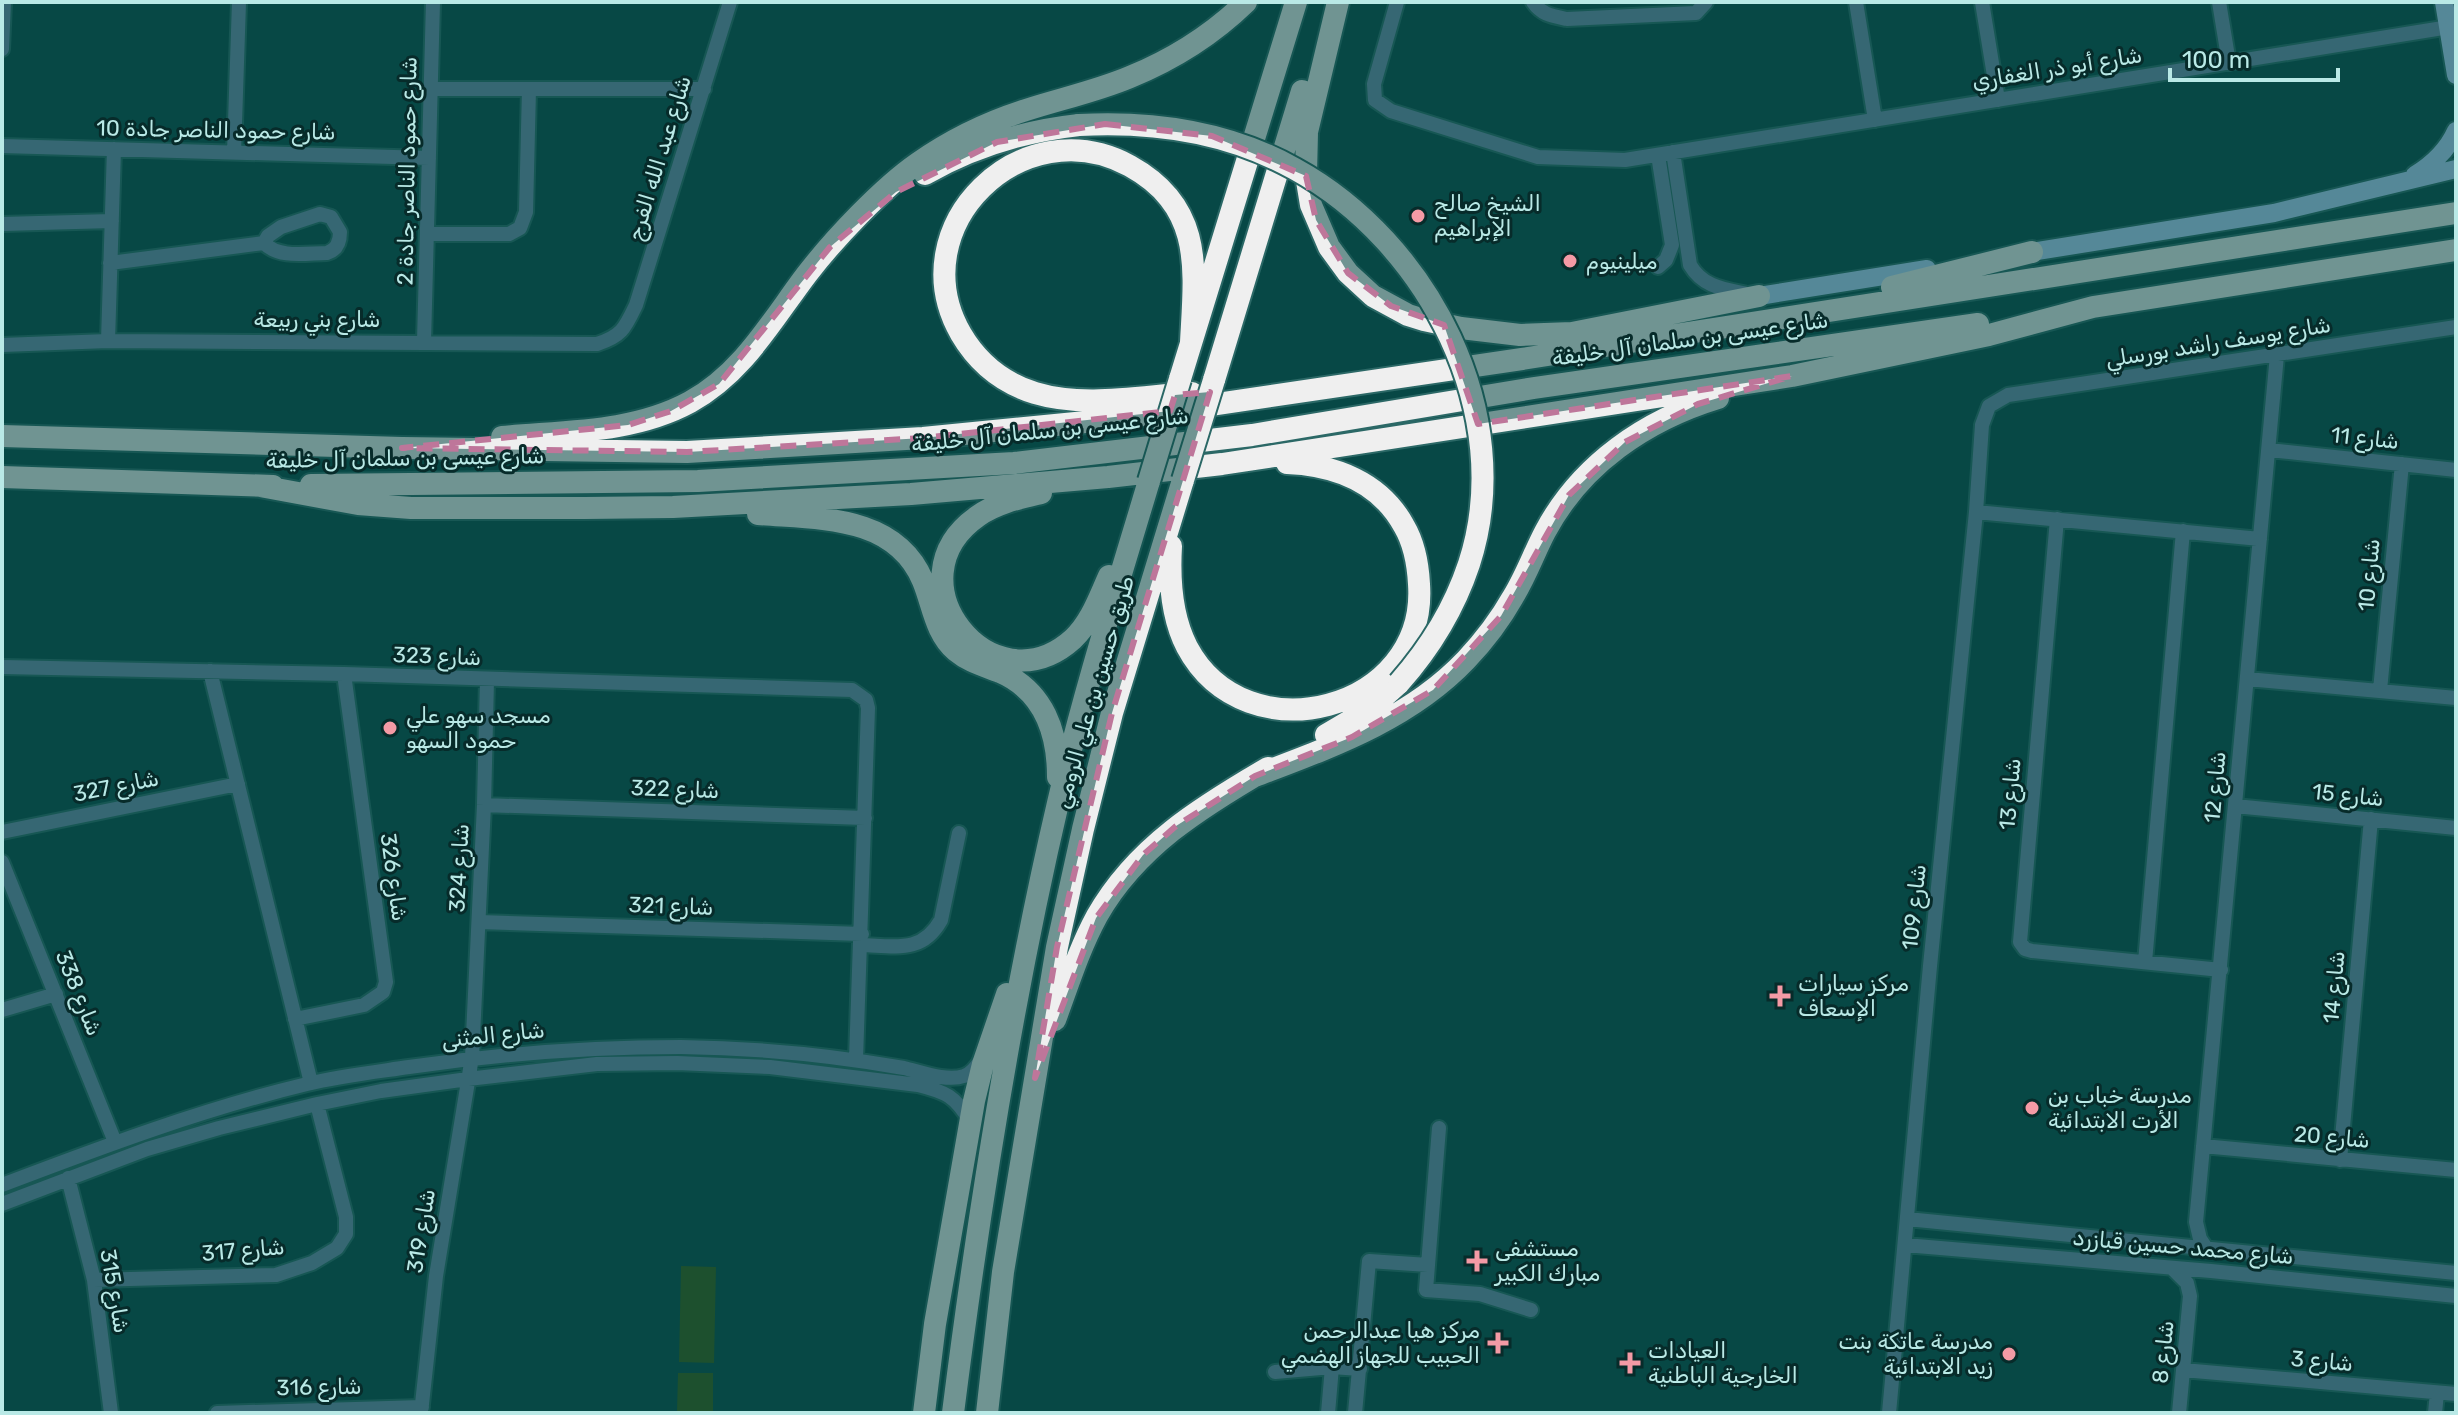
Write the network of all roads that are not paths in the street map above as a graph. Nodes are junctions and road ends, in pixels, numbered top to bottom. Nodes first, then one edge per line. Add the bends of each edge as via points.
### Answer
1 (4, 2) edge
2 (239, 2) edge
3 (433, 2) edge
4 (730, 2) edge
5 (1246, 2) edge
6 (1296, 2) edge
7 (1329, 2) edge
8 (1338, 2) edge
9 (1397, 2) edge
10 (1533, 2) edge
11 (1706, 2) edge
12 (1856, 2) edge
13 (1982, 2) edge
14 (2219, 2) edge
15 (2444, 2) edge
16 (2449, 27) junction
17 (2, 49) edge
18 (2229, 63) junction
19 (2456, 75) edge
20 (431, 89) junction
21 (529, 89) junction
22 (704, 89) junction
23 (1998, 100) junction
24 (1875, 120) junction
25 (2456, 131) edge
26 (2, 146) edge
27 (114, 149) junction
28 (234, 153) junction
29 (1666, 154) junction
30 (429, 158) junction
31 (2456, 169) edge
32 (2403, 182) junction
33 (2456, 213) edge
34 (112, 221) junction
35 (855, 222) junction
36 (2, 224) edge
37 (427, 234) junction
38 (264, 243) junction
39 (1685, 243) junction
40 (2456, 250) edge
41 (2032, 252) junction
42 (110, 263) junction
43 (1759, 296) junction
44 (2093, 307) junction
45 (1735, 324) junction
46 (626, 326) joint
47 (2456, 327) edge
48 (108, 341) junction
49 (424, 342) junction
50 (1191, 342) junction
51 (2, 345) edge
52 (2277, 355) junction
53 (1792, 376) junction
54 (1341, 384) junction
55 (1989, 406) joint
56 (2, 436) edge
57 (402, 448) junction
58 (2269, 450) junction
59 (1222, 464) junction
60 (2402, 464) junction
61 (2456, 470) edge
62 (2, 477) edge
63 (1108, 477) junction
64 (260, 486) junction
65 (1142, 506) junction
66 (673, 507) junction
67 (1173, 511) junction
68 (1976, 512) junction
69 (2057, 519) junction
70 (2183, 531) junction
71 (2260, 539) junction
72 (2, 667) edge
73 (210, 671) junction
74 (344, 674) junction
75 (2247, 679) junction
76 (487, 680) junction
77 (2380, 690) junction
78 (2456, 698) edge
79 (1255, 776) junction
80 (238, 784) junction
81 (1058, 801) junction
82 (484, 805) junction
83 (2235, 806) junction
84 (865, 818) junction
85 (2371, 819) junction
86 (2456, 828) edge
87 (2, 832) edge
88 (959, 833) dead end
89 (2, 862) edge
90 (1033, 918) junction
91 (479, 922) junction
92 (862, 940) junction
93 (2145, 962) junction
94 (2221, 970) junction
95 (56, 994) junction
96 (2, 1010) edge
97 (295, 1019) junction
98 (989, 1045) junction
99 (472, 1057) junction
100 (856, 1059) junction
101 (1035, 1078) junction
102 (468, 1079) junction
103 (311, 1083) junction
104 (317, 1104) junction
105 (970, 1121) junction
106 (1439, 1128) dead end
107 (115, 1142) junction
108 (2203, 1146) junction
109 (2340, 1160) junction
110 (2456, 1170) edge
111 (68, 1178) junction
112 (2, 1185) edge
113 (2, 1204) edge
114 (1907, 1219) junction
115 (2196, 1222) junction
116 (2084, 1237) junction
117 (1905, 1245) junction
118 (2175, 1245) junction
119 (2206, 1248) junction
120 (1976, 1251) junction
121 (1428, 1265) junction
122 (2172, 1268) junction
123 (2211, 1271) junction
124 (2456, 1273) edge
125 (94, 1280) junction
126 (2190, 1296) junction
127 (2456, 1296) edge
128 (1531, 1310) dead end
129 (1332, 1367) junction
130 (1360, 1369) junction
131 (2183, 1370) junction
132 (1275, 1372) dead end
133 (2437, 1393) junction
134 (2456, 1394) edge
135 (422, 1410) edge
136 (111, 1413) edge
137 (217, 1413) edge
138 (924, 1413) edge
139 (953, 1413) edge
140 (987, 1413) edge
141 (1328, 1413) edge
142 (1355, 1413) edge
143 (1889, 1413) edge
144 (2179, 1413) edge
145 (2435, 1413) edge

1 - 17 street
2 - 28 street
3 - 20 street, شارع حمود الناصر جادة 2
4 - 22 street, شارع عبد الله الفرج
5 - 35 highway via 1201,41 1166,61 966,134 916,164
6 - 50 highway, طريق حسين بن علي الرومي
7 - 67 highway, طريق حسين بن علي الرومي, bridge
8 - 43 highway via 1307,132 1306,175 1311,205 1329,247 1373,296 1435,323 1520,335 1572,333
9 - 29 street, شارع أبو ذر الغفاري via 1374,84 1375,100 1391,111 1538,157 1625,160
10 - 11 street via 1539,11 1567,19 1696,13
12 - 24 street
13 - 23 street
14 - 18 street
15 - 16 main road
16 - 18 street, شارع أبو ذر الغفاري
16 - 19 main road
18 - 23 street, شارع أبو ذر الغفاري
20 - 21 street
20 - 30 street, شارع حمود الناصر جادة 2
21 - 22 street
21 - 37 street via 526,212 520,228 509,234
22 - 46 street, شارع عبد الله الفرج
23 - 24 street, شارع أبو ذر الغفاري
24 - 29 street, شارع أبو ذر الغفاري
25 - 32 main road via 2438,158
26 - 27 street, شارع حمود الناصر جادة 10
27 - 28 street, شارع حمود الناصر جادة 10
27 - 34 street
28 - 30 street, شارع حمود الناصر جادة 10
29 - 39 street
29 - 39 street via 1672,245 1660,266
30 - 37 street, شارع حمود الناصر جادة 2
31 - 32 main road
32 - 41 main road via 2274,213
33 - 45 highway
34 - 36 street
34 - 42 street
35 - 57 highway via 719,384 671,411 628,425
35 - 79 highway, bridge via 917,178 1009,139 1079,125 1127,123 1189,131 1287,165 1336,196 1394,250 1431,303 1471,394 1480,441 1480,505 1473,549 1453,605 1399,683 1370,709
37 - 49 street, شارع حمود الناصر جادة 2
38 - 38 street via 283,253 327,253 337,246 340,232 323,214 277,229
38 - 42 street
39 - 43 street via 1696,276 1717,288
40 - 44 highway
41 - 43 main road
41 - 45 highway
42 - 48 street
44 - 53 highway via 1989,335
44 - 64 highway, شارع عيسى بن سلمان آل خليفة via 1534,388 1252,435 1014,463 698,481
45 - 54 highway, شارع عيسى بن سلمان آل خليفة
46 - 49 street, شارع بني ربيعة via 615,338 597,344
47 - 52 street, شارع يوسف راشد بورسلي
48 - 49 street, شارع بني ربيعة
48 - 51 street, شارع بني ربيعة
50 - 54 highway via 1194,280 1186,224 1157,186 1120,161 1084,150 1031,157 982,187 953,228 944,270 951,314 984,364 1023,388 1086,399
50 - 65 highway, طريق حسين بن علي الرومي, bridge
52 - 55 street, شارع يوسف راشد بورسلي via 2008,395
52 - 58 street, شارع 12
53 - 59 highway
53 - 79 highway via 1680,411 1610,453 1569,495 1501,616 1450,676 1375,726
54 - 57 highway, شارع عيسى بن سلمان آل خليفة via 1116,419 923,438 687,452
55 - 68 street, شارع 109 via 1982,425
56 - 57 highway, شارع عيسى بن سلمان آل خليفة
58 - 60 street, شارع 11
58 - 71 street, شارع 12
59 - 63 highway
59 - 67 highway via 1299,464 1343,472 1378,494 1398,515 1416,557 1420,594 1409,638 1382,676 1340,702 1295,710 1252,703 1218,684 1188,648 1173,605
60 - 61 street, شارع 11
60 - 77 street, شارع 10
62 - 64 highway, شارع عيسى بن سلمان آل خليفة
63 - 65 highway via 996,507 962,531 946,560 943,592 953,620 968,639 989,653 1018,659 1048,654 1071,640 1094,609
63 - 66 highway
64 - 66 highway via 411,508
65 - 81 highway, طريق حسين بن علي الرومي
66 - 81 highway via 845,521 891,541 916,568 938,627 955,650 1008,676 1033,695 1047,715 1057,754
67 - 101 highway, طريق حسين بن علي الرومي via 1083,829
68 - 69 street
68 - 114 street, شارع 109
69 - 70 street
69 - 93 street, شارع 13 via 2020,942 2032,951
70 - 71 street
70 - 93 street
71 - 75 street, شارع 12
72 - 73 street, شارع 323
73 - 74 street, شارع 323
73 - 80 street
74 - 76 street, شارع 323
74 - 97 street, شارع 326 via 386,982 383,992 364,1005
75 - 77 street
75 - 83 street, شارع 12
76 - 82 street, شارع 324
76 - 84 street, شارع 323 via 852,690 868,708
77 - 78 street
79 - 101 highway via 1176,826 1118,884 1075,966
80 - 87 street, شارع 327
80 - 97 street
81 - 90 highway, طريق حسين بن علي الرومي
82 - 84 street, شارع 322
82 - 91 street, شارع 324
83 - 85 street, شارع 15
83 - 94 street, شارع 12
84 - 92 street
85 - 86 street, شارع 15
85 - 109 street, شارع 14
88 - 92 street, شارع 321 via 934,932 903,946
89 - 95 street, شارع 338
90 - 98 highway
90 - 139 highway, طريق حسين بن علي الرومي via 985,1178
91 - 92 street, شارع 321
91 - 99 street, شارع 324
92 - 100 street
93 - 94 street, شارع 13
94 - 108 street, شارع 12
95 - 96 street
95 - 107 street, شارع 338
97 - 103 street
98 - 100 street, شارع المثنى via 964,1077
98 - 105 highway
99 - 100 street, شارع المثنى via 680,1047
99 - 102 street, شارع 319
99 - 103 street, شارع المثنى
101 - 140 highway, طريق حسين بن علي الرومي via 1003,1272
102 - 104 street, شارع المثنى
102 - 105 street, شارع المثنى via 597,1064 770,1067 940,1090 953,1097
102 - 135 street, شارع 319 via 436,1276
103 - 107 street, شارع المثنى
104 - 111 street, شارع المثنى via 147,1149
104 - 125 street, شارع 317 via 346,1217 346,1234 337,1248 276,1275
105 - 138 highway
106 - 121 street
107 - 112 street, شارع المثنى
108 - 109 street, شارع 20
108 - 115 street, شارع 12
109 - 110 street, شارع 20
111 - 113 street, شارع المثنى
111 - 125 street, شارع 315
114 - 116 street, شارع محمد حسين قبازرد
114 - 117 street, شارع 109
115 - 118 street
115 - 119 street, شارع 12
116 - 118 street, شارع محمد حسين قبازرد
116 - 120 street via 1970,1233 1968,1244
117 - 120 street, شارع محمد حسين قبازرد
117 - 143 street, شارع 109
118 - 119 street, شارع محمد حسين قبازرد
119 - 124 street, شارع محمد حسين قبازرد
120 - 122 street, شارع محمد حسين قبازرد
121 - 128 street via 1426,1290 1480,1294
121 - 130 street via 1369,1261
122 - 123 street, شارع محمد حسين قبازرد
122 - 126 street, شارع 8 via 2187,1283
123 - 126 street, شارع 8
123 - 127 street, شارع محمد حسين قبازرد
125 - 136 street, شارع 315
126 - 131 street, شارع 8
129 - 130 street
129 - 132 street
129 - 141 street
130 - 142 street
131 - 133 street, شارع 3
131 - 144 street, شارع 8
133 - 134 street, شارع 3
133 - 145 street
135 - 137 street, شارع 316

